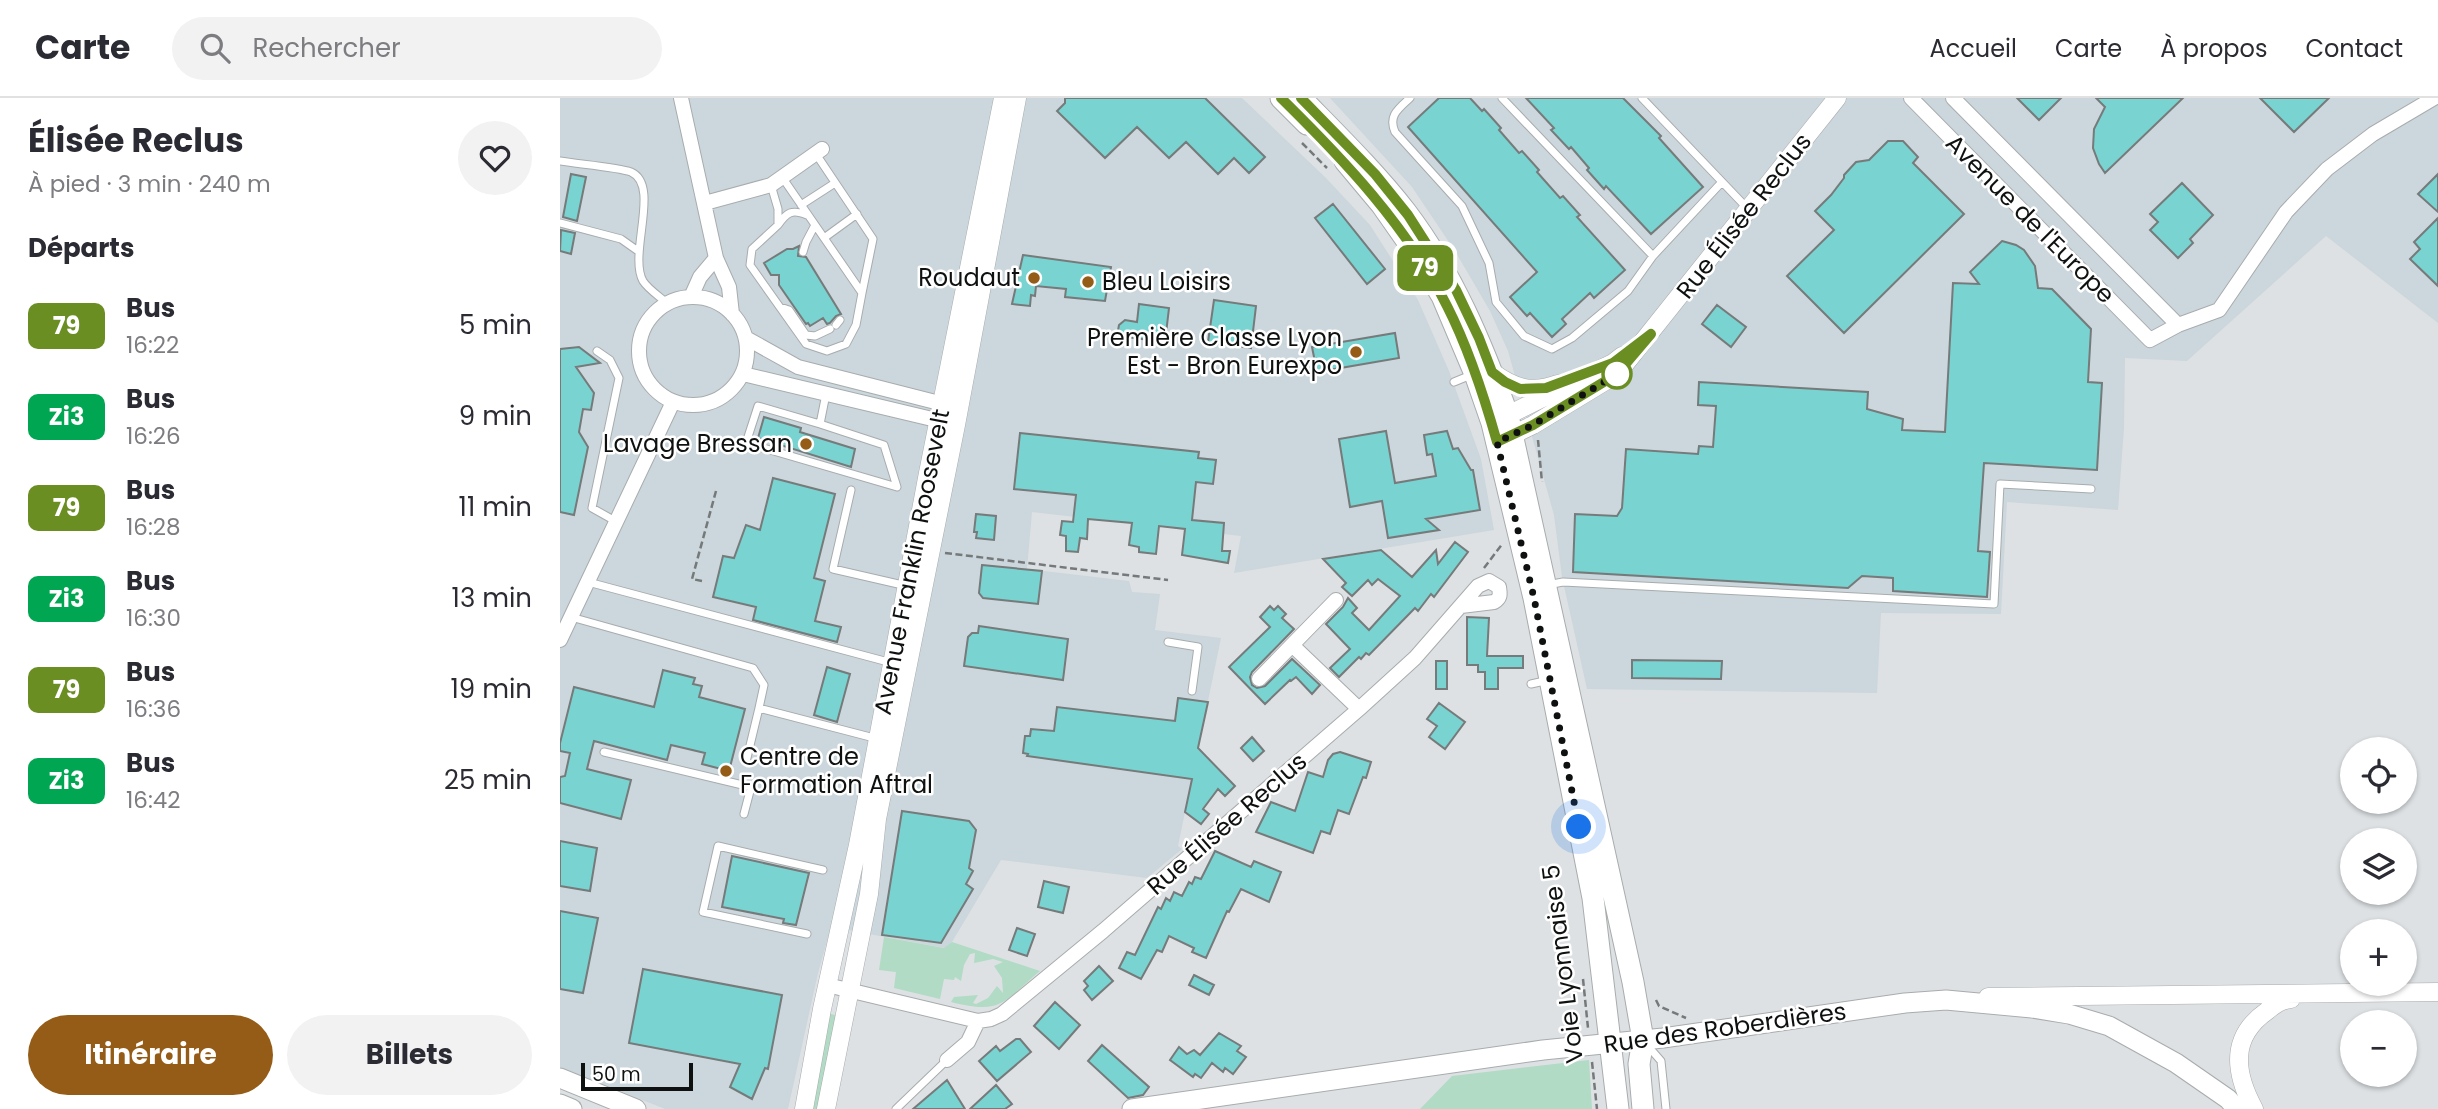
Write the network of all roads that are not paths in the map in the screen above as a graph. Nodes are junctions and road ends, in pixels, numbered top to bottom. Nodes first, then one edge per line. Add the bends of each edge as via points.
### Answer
1 (681, 98) edge
2 (1003, 98) edge
3 (1017, 98) edge
4 (1281, 98) edge
5 (1301, 98) edge
6 (1410, 98) edge
7 (1502, 98) edge
8 (1642, 98) edge
9 (1837, 98) edge
10 (1911, 98) edge
11 (1952, 98) edge
12 (2434, 98) edge
13 (819, 151) joint
14 (560, 161) edge
15 (777, 181) junction
16 (835, 183) junction
17 (1721, 183) junction
18 (705, 203) junction
19 (801, 205) junction
20 (1748, 210) junction
21 (857, 214) junction
22 (808, 215) junction
23 (560, 223) edge
24 (778, 225) junction
25 (815, 225) junction
26 (824, 238) junction
27 (638, 251) junction
28 (803, 252) dead end
29 (1653, 256) junction
30 (716, 258) junction
31 (1427, 271) junction
32 (1406, 283) dead end
33 (862, 293) junction
34 (691, 297) junction
35 (667, 303) junction
36 (779, 306) junction
37 (732, 314) junction
38 (835, 325) dead end
39 (2178, 325) junction
40 (1651, 334) junction
41 (746, 338) junction
42 (597, 351) dead end
43 (1613, 363) junction
44 (1483, 373) junction
45 (743, 374) junction
46 (1454, 383) dead end
47 (826, 394) junction
48 (673, 402) junction
49 (949, 414) junction
50 (820, 424) junction
51 (1502, 429) junction
52 (2091, 489) dead end
53 (851, 490) dead end
54 (617, 522) junction
55 (588, 582) junction
56 (1546, 585) junction
57 (908, 586) junction
58 (1336, 600) dead end
59 (1461, 606) junction
60 (571, 617) junction
61 (560, 640) edge
62 (1168, 642) dead end
63 (1292, 645) junction
64 (893, 664) junction
65 (1259, 679) dead end
66 (1192, 691) dead end
67 (759, 708) junction
68 (1359, 709) junction
69 (880, 733) junction
70 (604, 752) dead end
71 (889, 759) junction
72 (746, 762) dead end
73 (744, 814) dead end
74 (823, 870) dead end
75 (807, 934) dead end
76 (827, 985) junction
77 (849, 991) junction
78 (2438, 992) edge
79 (2322, 994) junction
80 (1946, 1000) junction
81 (978, 1021) junction
82 (1643, 1040) junction
83 (1600, 1045) junction
84 (947, 1060) joint
85 (560, 1078) edge
86 (560, 1104) edge
87 (572, 1109) edge
88 (636, 1109) edge
89 (804, 1109) edge
90 (826, 1109) edge
91 (896, 1109) edge
92 (1132, 1109) edge
93 (1618, 1109) edge
94 (1643, 1109) edge
95 (1666, 1109) edge
96 (2237, 1109) edge
97 (2253, 1109) edge

1 - 18 street
2 - 49 street, Avenue Franklin Roosevelt
3 - 49 street, Avenue Franklin Roosevelt
4 - 31 main road via 1373,195
5 - 44 main road via 1408,215 1456,290 1479,338
6 - 29 lane via 1393,114 1395,132 1462,206 1489,263 1496,302 1524,336 1552,349 1564,343 1628,291
7 - 29 lane
8 - 17 lane
9 - 20 street, Rue Élisée Reclus
10 - 39 street, Avenue de l'Europe via 2150,340
11 - 39 street, Avenue de l'Europe
12 - 39 street via 2373,134 2327,169 2286,212 2219,310
13 - 15 street
13 - 16 lane
14 - 27 lane via 632,173 642,183 645,198
15 - 18 street
15 - 19 lane
15 - 24 lane
16 - 19 lane
16 - 21 lane
17 - 20 lane
17 - 29 lane
18 - 30 street
19 - 22 lane
20 - 40 street, Rue Élisée Reclus
21 - 26 lane
21 - 33 lane via 873,239
22 - 24 lane via 795,210
22 - 25 lane
23 - 27 lane via 621,239
24 - 36 lane via 752,249 750,265
25 - 26 lane
25 - 28 lane
26 - 33 lane
27 - 35 lane via 643,282
30 - 34 street
30 - 37 street via 729,286
31 - 32 lane
31 - 44 main road
33 - 36 lane via 856,325 846,344 827,351 806,344
34 - 35 street
34 - 37 street via 713,301
35 - 48 street via 648,320 638,351 647,382
36 - 38 lane via 789,310 806,335 815,336
37 - 41 street
40 - 43 street, Rue Élisée Reclus
40 - 51 street, Rue Élisée Reclus via 1617,374
41 - 45 street
41 - 49 street via 798,367
42 - 54 lane via 610,360 619,377 592,508
43 - 44 street, Rue Élisée Reclus via 1532,390
43 - 51 street, Rue Élisée Reclus
44 - 46 lane
44 - 51 main road
45 - 47 street
45 - 48 street via 733,389 705,405
47 - 49 street
47 - 50 lane
48 - 54 street
49 - 57 street, Avenue Franklin Roosevelt
49 - 71 street, Avenue Franklin Roosevelt via 932,552
50 - 50 lane via 884,445 897,487 746,443 758,406
51 - 56 main road
51 - 83 main road via 1534,598 1540,682 1593,898
52 - 56 lane via 2000,484 1994,604 1563,582
53 - 57 lane via 833,569
54 - 55 street
55 - 60 street
55 - 64 lane
56 - 82 main road
57 - 64 street, Avenue Franklin Roosevelt
58 - 63 street
59 - 59 street, Rue Élisée Reclus via 1478,586 1495,583 1499,599
59 - 68 street, Rue Élisée Reclus via 1415,658
60 - 61 street
60 - 67 lane via 753,668 764,685
62 - 66 lane via 1198,647
63 - 65 street
63 - 68 street
64 - 69 street, Avenue Franklin Roosevelt
67 - 69 lane
67 - 72 lane
68 - 81 street, Rue Élisée Reclus via 1033,989 1002,1014
69 - 71 street via 885,737 883,755
69 - 76 street, Avenue Franklin Roosevelt
70 - 73 lane via 751,787
71 - 77 street, Avenue Franklin Roosevelt
74 - 75 lane via 718,846 703,912
76 - 77 street
76 - 89 street, Avenue Franklin Roosevelt
77 - 81 street
77 - 90 street, Avenue Franklin Roosevelt
78 - 79 street, Rue des Roberdières
79 - 80 street, Rue des Roberdières
79 - 97 street, Rue des Roberdières via 2281,1000 2255,1019 2243,1037 2240,1077
80 - 82 main road, Rue des Roberdières
80 - 96 main road via 2032,1007 2109,1026 2175,1063
81 - 84 street via 968,1042
82 - 83 main road, Rue des Roberdières
82 - 94 main road via 1639,1064
82 - 95 lane via 1661,1061
83 - 92 main road, Rue des Roberdières
83 - 93 main road
84 - 91 lane
85 - 88 main road
86 - 87 main road

